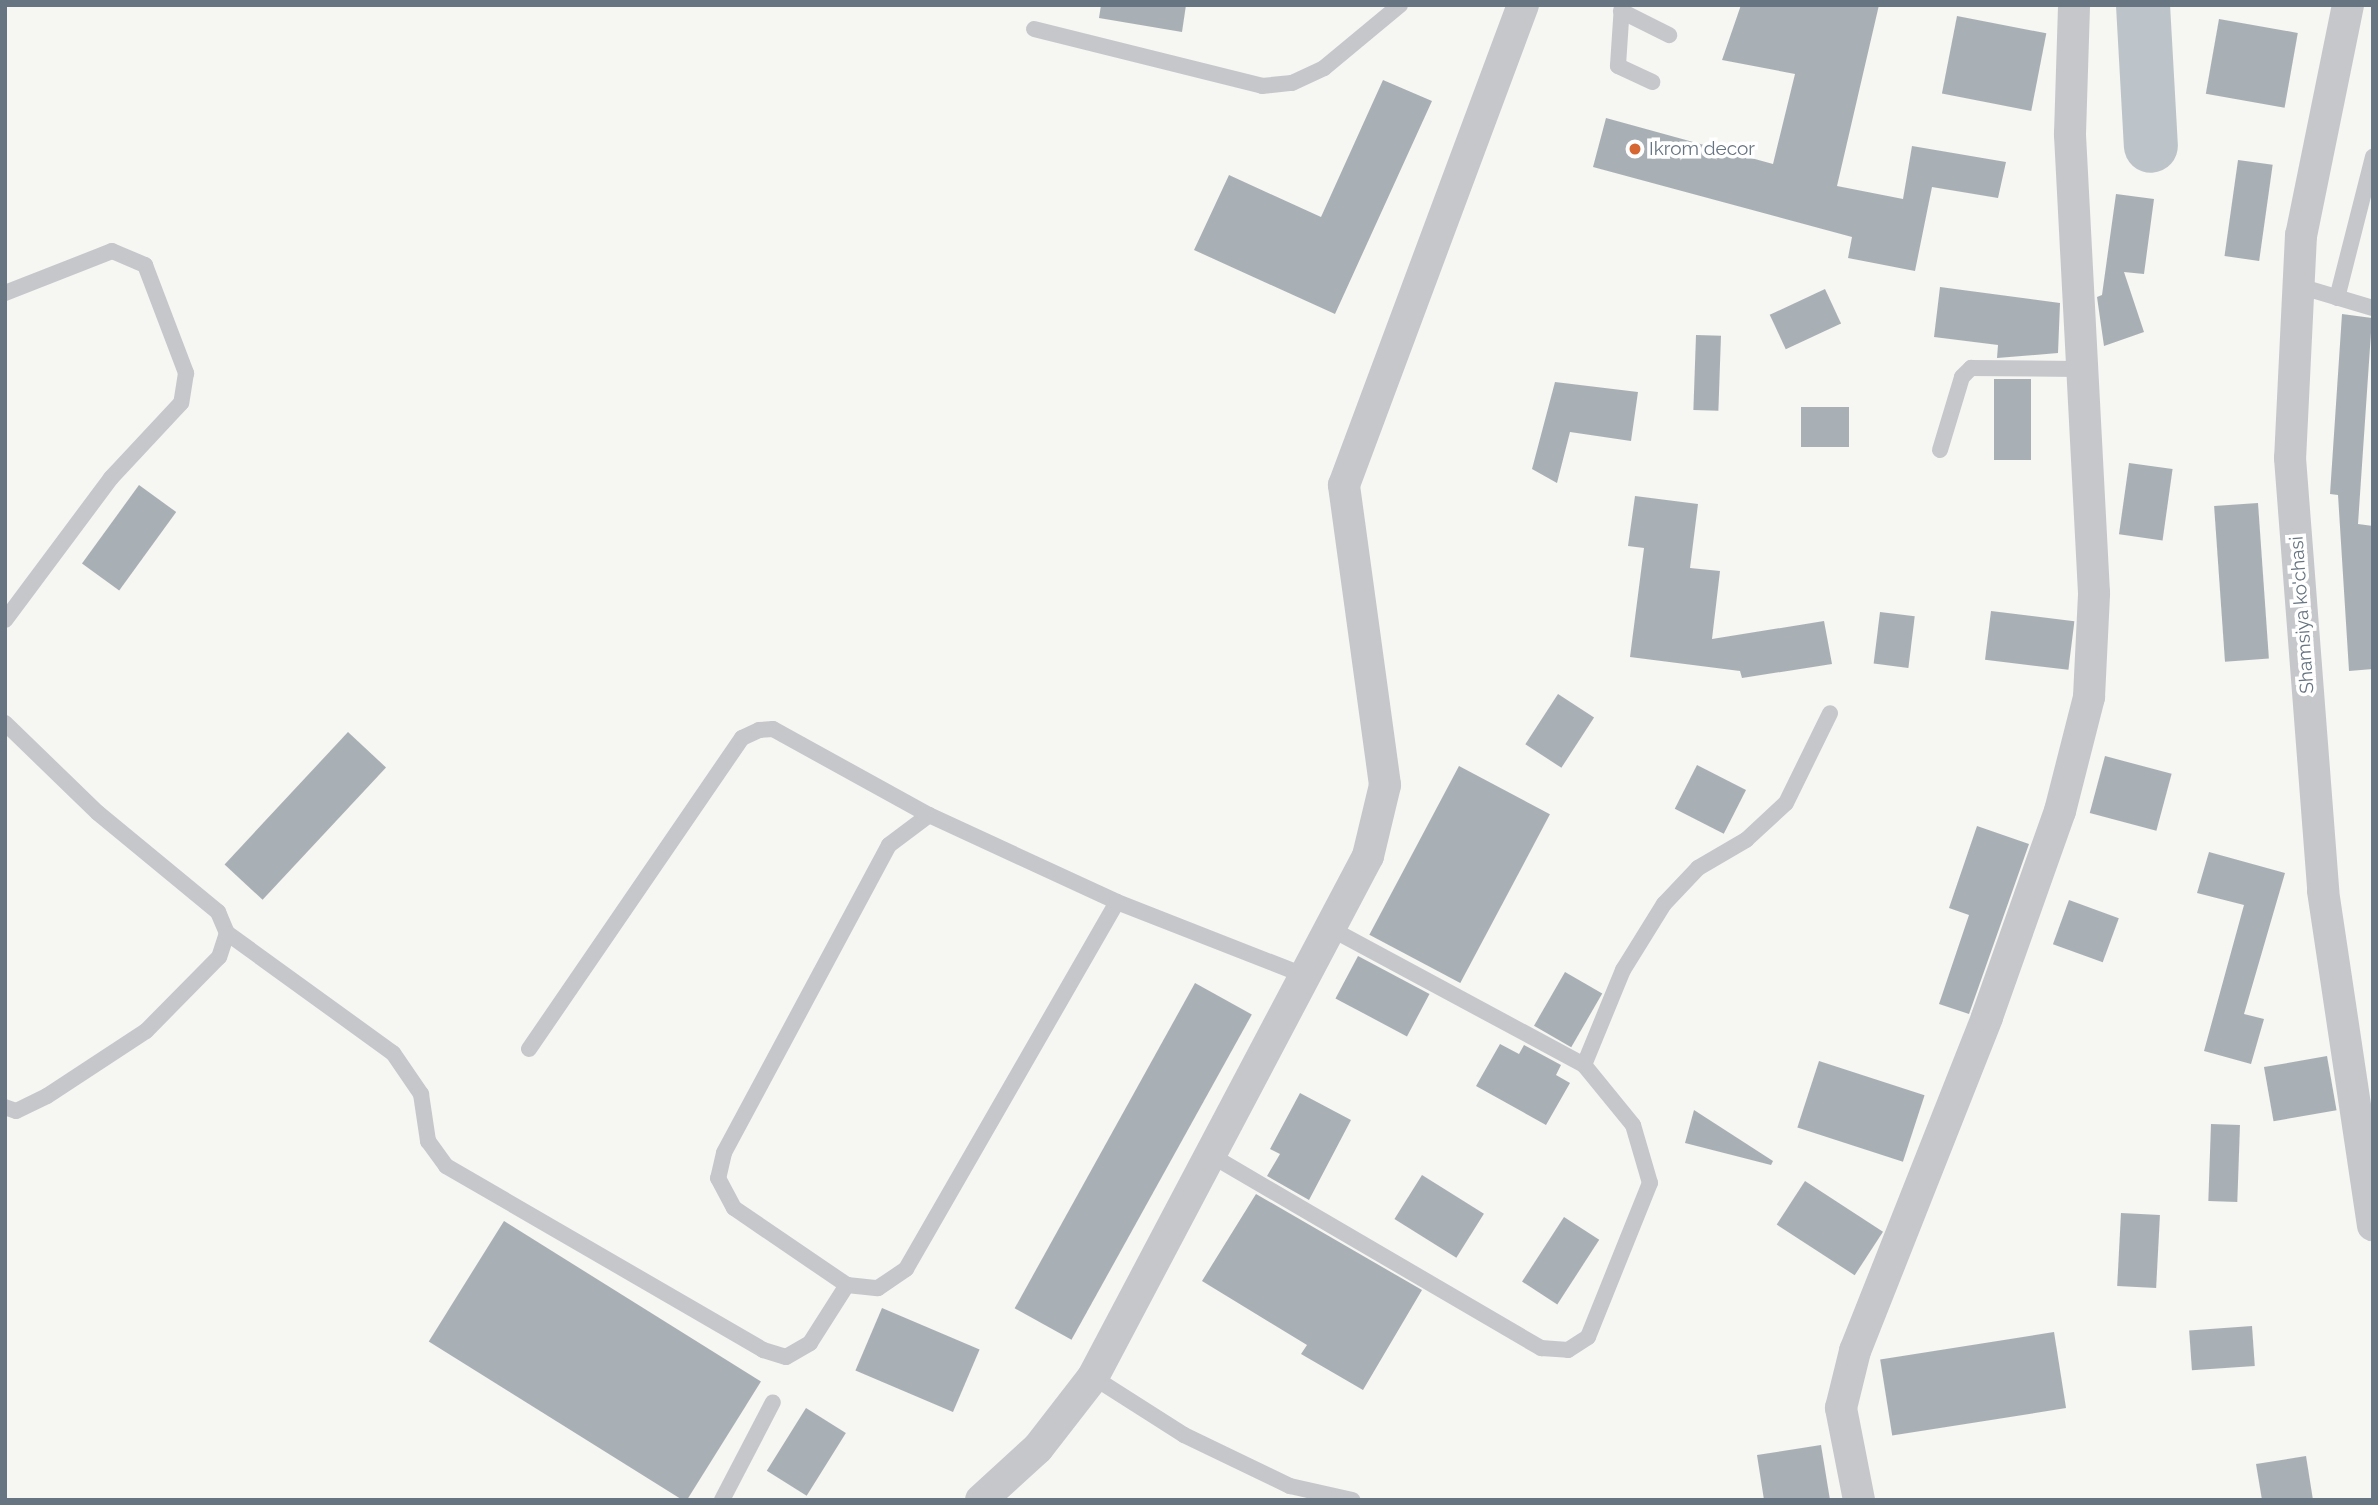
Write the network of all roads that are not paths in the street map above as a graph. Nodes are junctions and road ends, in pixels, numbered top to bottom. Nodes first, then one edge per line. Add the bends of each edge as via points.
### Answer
1 (1400, 5) edge
2 (1523, 5) edge
3 (2074, 5) edge
4 (2348, 5) edge
5 (1621, 8) edge
6 (1034, 29) dead end
7 (1669, 35) dead end
8 (1652, 82) dead end
9 (2373, 157) edge
10 (2299, 286) junction
11 (5, 293) edge
12 (2337, 298) junction
13 (2373, 309) edge
14 (2078, 369) junction
15 (1940, 450) dead end
16 (5, 620) edge
17 (1830, 713) dead end
18 (5, 723) edge
19 (929, 815) junction
20 (1117, 902) junction
21 (1333, 930) junction
22 (227, 933) junction
23 (1308, 977) junction
24 (530, 1049) dead end
25 (1584, 1065) junction
26 (5, 1107) edge
27 (1214, 1157) junction
28 (2373, 1225) edge
29 (848, 1285) junction
30 (1093, 1377) junction
31 (773, 1402) dead end
32 (988, 1498) edge
33 (722, 1500) edge
34 (1352, 1500) edge
35 (1859, 1500) edge

1 - 6 lane via 1324,68 1292,83 1262,86
2 - 21 street via 1343,485 1385,785 1368,856
3 - 14 street via 2070,134
4 - 10 street, Shamsiya ko'chasi via 2301,235
5 - 7 lane
5 - 8 lane via 1618,66
9 - 12 lane
10 - 12 lane
10 - 28 street, Shamsiya ko'chasi via 2290,458 2323,891
11 - 16 lane via 112,251 145,265 186,373 181,403 111,478
12 - 13 lane
14 - 15 lane via 1971,368 1962,377
14 - 35 street via 2094,593 2089,697 2060,811 1987,1017 1855,1351 1841,1408
17 - 25 lane via 1786,803 1746,840 1698,868 1664,904 1623,970
18 - 22 lane via 98,814 218,912
19 - 20 lane
19 - 24 lane via 773,729 742,738
19 - 29 lane via 889,845 724,1153 718,1178 734,1208
20 - 23 lane
20 - 29 lane via 906,1269 878,1287
21 - 23 street
21 - 25 lane
22 - 26 lane via 219,957 146,1031 47,1096 16,1111
22 - 29 lane via 393,1053 421,1094 428,1141 446,1166 763,1350 786,1357 810,1343
23 - 27 street
25 - 27 lane via 1633,1125 1650,1183 1588,1337 1568,1350 1541,1348
27 - 30 street
30 - 32 street via 1038,1448
30 - 34 lane via 1184,1435 1290,1486
31 - 33 lane

